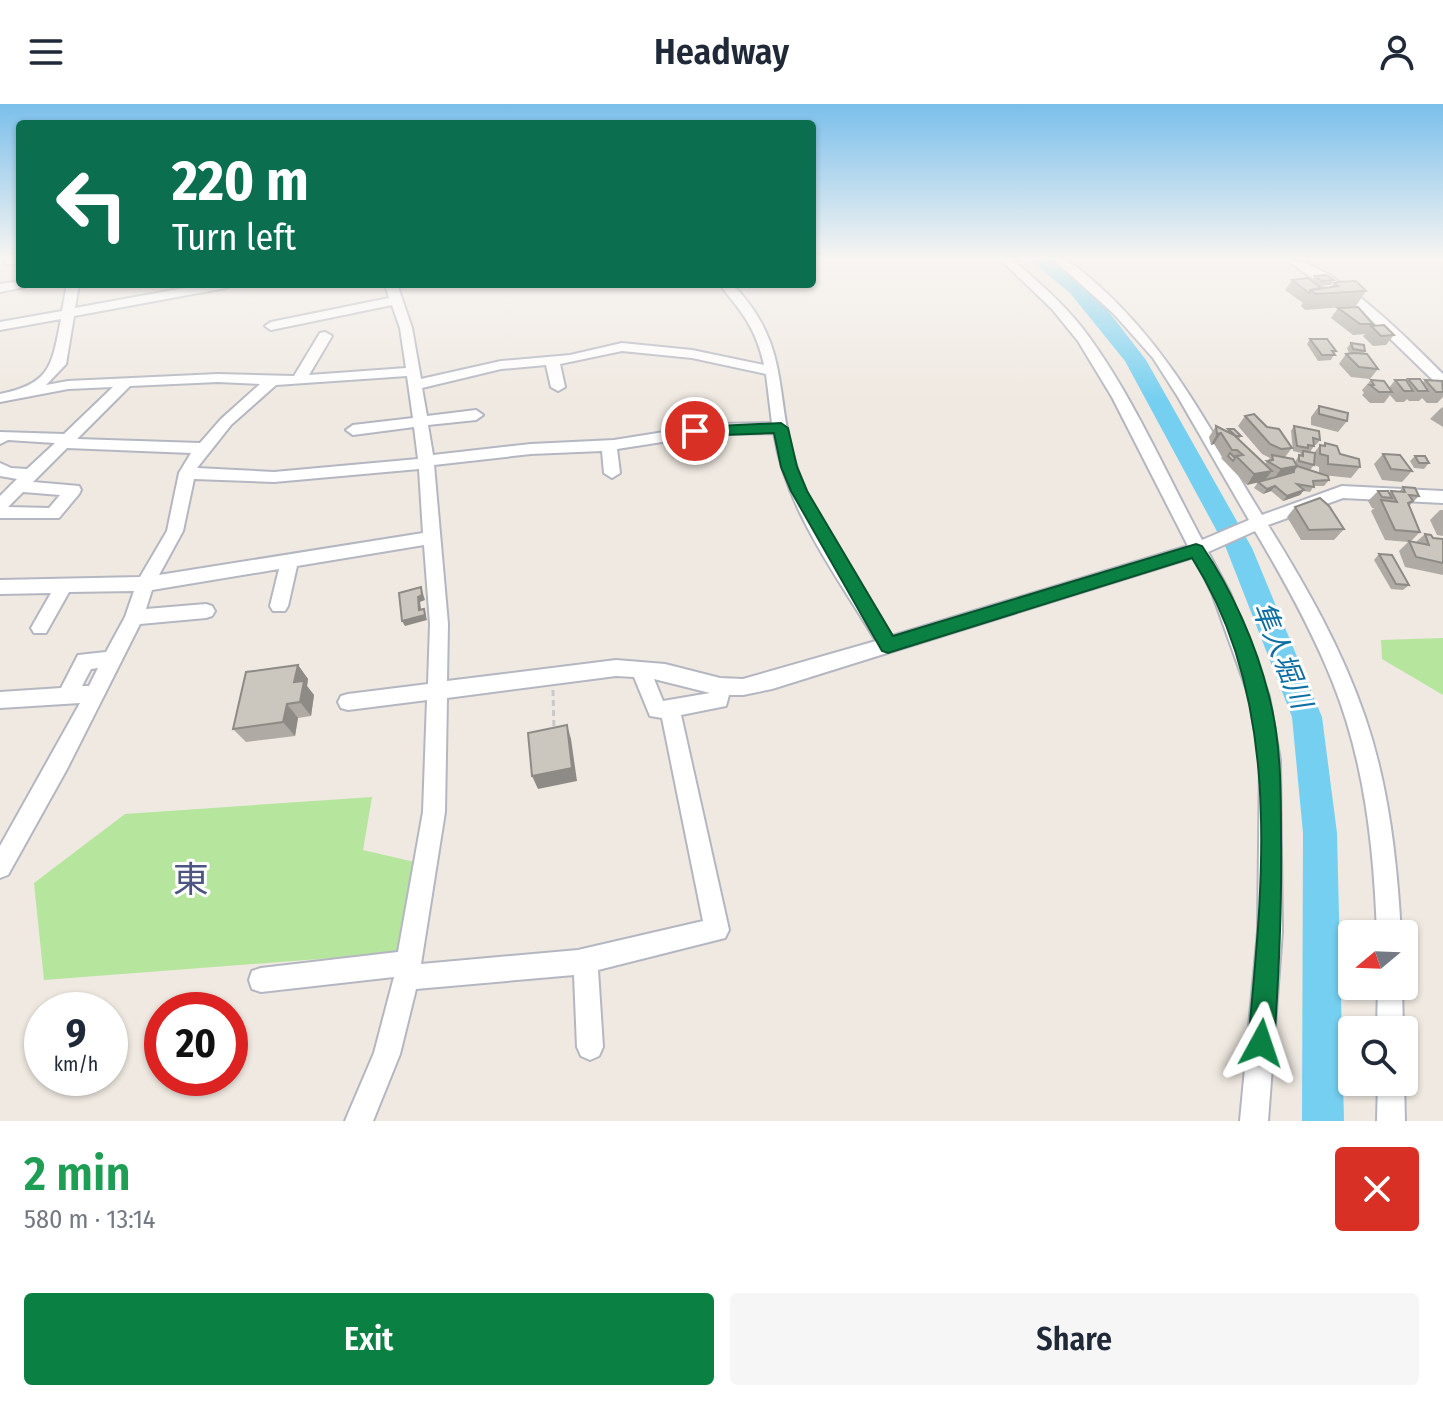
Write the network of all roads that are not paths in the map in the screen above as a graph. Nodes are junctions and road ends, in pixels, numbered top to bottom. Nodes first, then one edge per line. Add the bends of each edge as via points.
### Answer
1 (70, 306) edge
2 (104, 306) edge
3 (342, 306) edge
4 (399, 306) edge
5 (746, 306) edge
6 (1056, 306) edge
7 (1114, 306) edge
8 (1365, 306) edge
9 (69, 313) junction
10 (0, 326) edge
11 (271, 326) dead end
12 (325, 336) dead end
13 (552, 360) junction
14 (334, 362) dead end
15 (772, 371) junction
16 (413, 378) junction
17 (325, 379) junction
18 (273, 380) junction
19 (299, 380) junction
20 (126, 382) junction
21 (1443, 382) edge
22 (558, 387) dead end
23 (33, 390) junction
24 (0, 398) edge
25 (476, 415) dead end
26 (420, 423) junction
27 (781, 428) junction
28 (353, 430) dead end
29 (0, 439) edge
30 (66, 441) junction
31 (609, 445) junction
32 (203, 448) junction
33 (426, 462) junction
34 (0, 468) edge
35 (187, 473) junction
36 (612, 473) dead end
37 (26, 480) junction
38 (1443, 497) edge
39 (0, 505) edge
40 (0, 512) edge
41 (1258, 523) junction
42 (431, 538) junction
43 (1196, 550) junction
44 (289, 562) junction
45 (145, 584) junction
46 (64, 585) junction
47 (0, 587) edge
48 (279, 606) dead end
49 (206, 611) dead end
50 (134, 617) junction
51 (40, 628) dead end
52 (888, 645) junction
53 (112, 660) junction
54 (641, 670) junction
55 (720, 686) junction
56 (438, 691) junction
57 (94, 694) junction
58 (67, 696) junction
59 (0, 700) edge
60 (348, 702) dead end
61 (670, 708) junction
62 (0, 867) edge
63 (1388, 920) edge
64 (585, 961) junction
65 (408, 971) junction
66 (261, 980) dead end
67 (590, 1047) dead end
68 (1391, 1096) edge
69 (359, 1121) edge
70 (1254, 1121) edge
71 (1391, 1121) edge

1 - 9 street
2 - 9 street
3 - 11 street
4 - 16 street
5 - 15 street via 763,332
6 - 43 street via 1084,339
7 - 41 street via 1171,373
8 - 21 street
9 - 10 street
9 - 23 street via 59,364
12 - 19 street
13 - 15 street via 606,348 650,347
13 - 16 street
13 - 22 street
14 - 17 street
15 - 27 street
16 - 17 street
16 - 26 street
17 - 19 street
18 - 19 street
18 - 20 street
18 - 32 street
20 - 23 street
20 - 30 street
23 - 24 street
25 - 26 street
26 - 28 street
26 - 33 street
27 - 31 street via 714,429
27 - 52 street via 799,491
29 - 30 street via 5,435
30 - 32 street
30 - 37 street
31 - 33 street
31 - 36 street
32 - 35 street
33 - 35 street via 274,477
33 - 42 street
34 - 37 street
35 - 45 street via 175,531
37 - 39 street
37 - 40 street via 73,490 53,514
38 - 41 street via 1342,492
41 - 43 street
41 - 63 street via 1330,652 1360,730 1377,805
42 - 44 street
42 - 56 street via 439,624
43 - 52 street
43 - 70 street via 1241,644 1259,696 1270,760 1270,931
44 - 45 street
44 - 48 street
45 - 46 street
45 - 50 street
46 - 47 street
46 - 51 street
49 - 50 street
50 - 53 street
52 - 55 street via 772,681
53 - 57 street
53 - 58 street via 85,661
54 - 55 street
54 - 56 street via 616,668
54 - 61 street via 657,710
55 - 61 street via 719,700
56 - 60 street
56 - 65 street via 434,812
57 - 58 street
57 - 62 street
58 - 59 street
61 - 64 street via 717,930
64 - 65 street via 522,970
64 - 67 street
65 - 66 street
65 - 69 street via 387,1054
68 - 71 street

